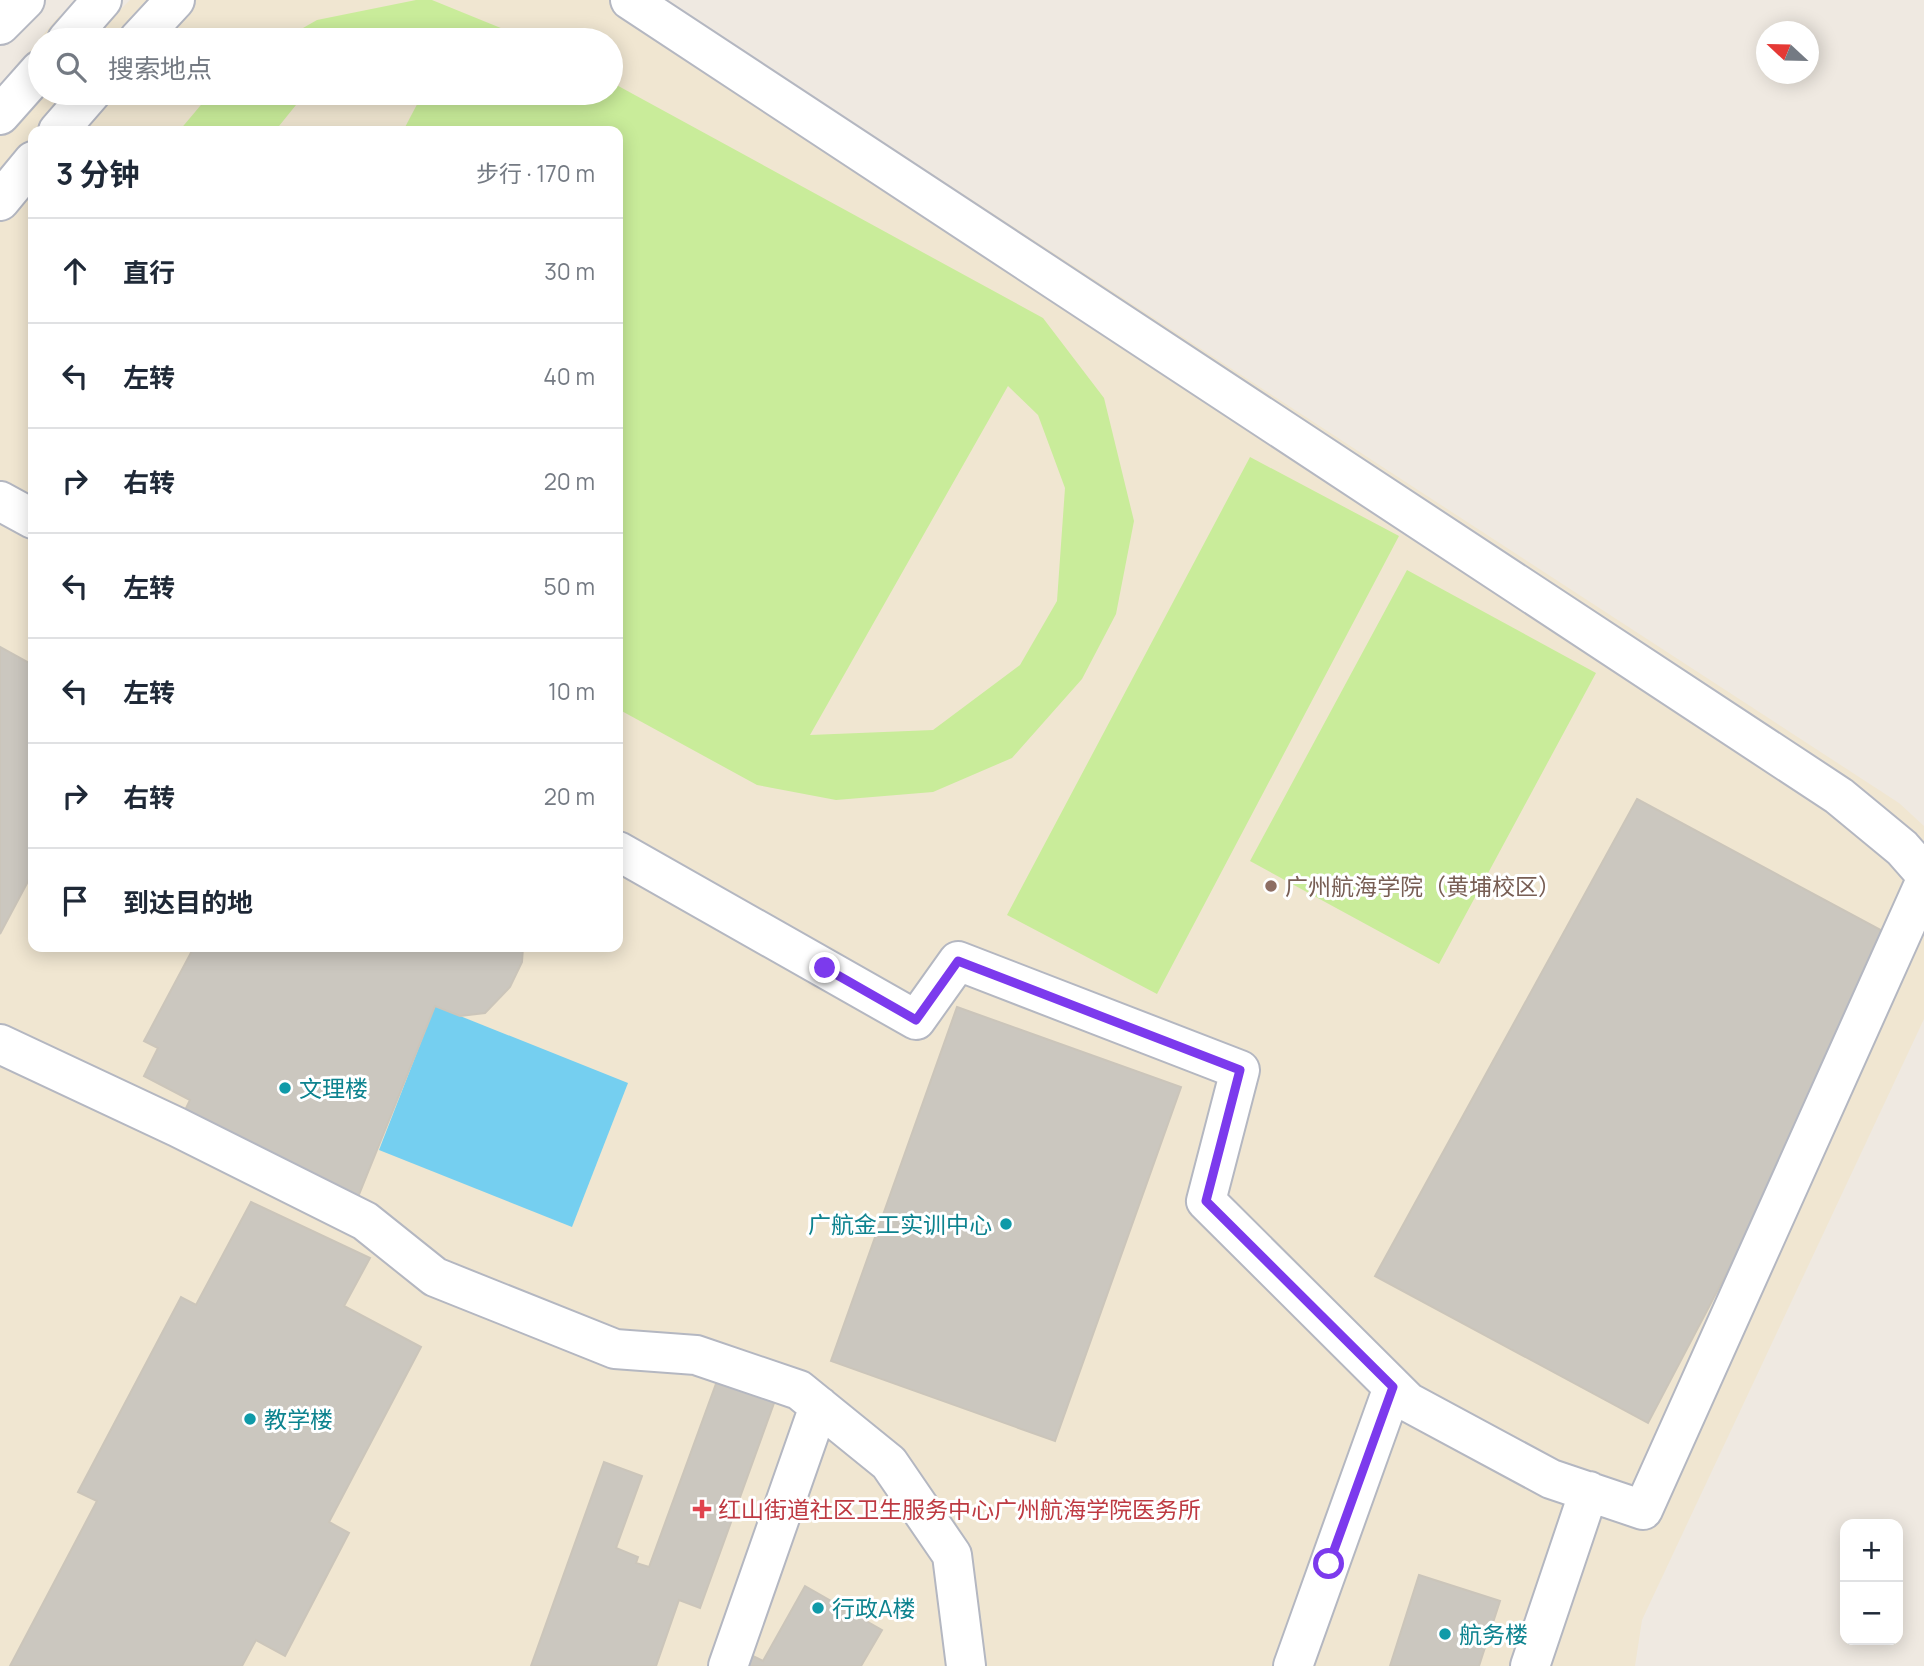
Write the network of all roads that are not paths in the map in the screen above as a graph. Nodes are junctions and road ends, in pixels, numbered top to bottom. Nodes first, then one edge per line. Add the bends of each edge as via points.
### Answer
1 (24, 0) edge
2 (102, 0) edge
3 (174, 0) edge
4 (630, 0) edge
5 (0, 25) edge
6 (78, 28) edge
7 (149, 28) edge
8 (28, 84) edge
9 (81, 105) edge
10 (0, 116) edge
11 (62, 126) edge
12 (28, 167) edge
13 (0, 201) edge
14 (0, 501) edge
15 (28, 516) edge
16 (623, 854) edge
17 (1924, 873) edge
18 (1924, 884) edge
19 (0, 1044) edge
20 (1393, 1387) junction
21 (819, 1406) junction
22 (1589, 1492) junction
23 (728, 1666) edge
24 (966, 1666) edge
25 (1293, 1666) edge
26 (1530, 1666) edge

1 - 5 street
2 - 6 street
3 - 7 street
4 - 17 street via 1839,796 1902,848
8 - 10 street
9 - 11 street
12 - 13 street
14 - 15 street
16 - 20 street via 916,1020 958,961 1240,1070 1206,1201
18 - 22 street via 1643,1510
19 - 21 street via 365,1221 435,1277 615,1349 696,1354 799,1390
20 - 22 street via 1408,1402 1551,1479
20 - 25 street
21 - 23 street
21 - 24 street via 889,1463 952,1555
22 - 26 street

